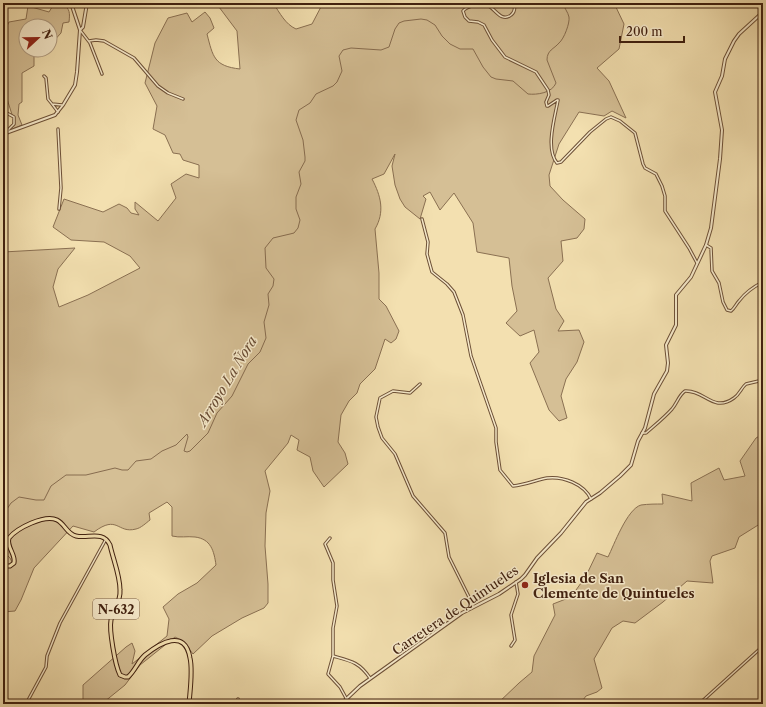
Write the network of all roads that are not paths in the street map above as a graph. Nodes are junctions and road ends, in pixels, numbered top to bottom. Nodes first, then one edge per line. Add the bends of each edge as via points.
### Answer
1 (71, 3) edge
2 (86, 3) edge
3 (514, 3) edge
4 (763, 12) edge
5 (80, 30) junction
6 (89, 41) junction
7 (102, 74) dead end
8 (44, 76) dead end
9 (183, 99) dead end
10 (52, 104) junction
11 (63, 105) junction
12 (3, 111) edge
13 (58, 112) junction
14 (58, 129) dead end
15 (7, 132) junction
16 (3, 134) edge
17 (59, 209) dead end
18 (422, 219) dead end
19 (706, 245) junction
20 (696, 263) junction
21 (763, 282) edge
22 (763, 380) edge
23 (420, 384) dead end
24 (642, 433) junction
25 (590, 499) junction
26 (330, 538) dead end
27 (106, 539) junction
28 (5, 567) edge
29 (516, 582) junction
30 (467, 610) junction
31 (511, 646) dead end
32 (763, 646) edge
33 (333, 656) junction
34 (370, 678) junction
35 (346, 698) junction
36 (238, 699) dead end
37 (26, 704) edge
38 (189, 704) edge
39 (236, 704) edge
40 (342, 704) edge
41 (699, 704) edge

1 - 5 street
2 - 5 street via 83,26
3 - 20 street via 513,12 506,17 500,16 486,4 467,7 463,14 469,21 484,25 505,57 536,72 548,91 546,106 557,100 559,102 555,111 552,137 555,162 561,162 606,119 615,118 624,124 635,133 643,164 656,174 664,191 665,211 692,252
4 - 19 street, Carretera de Quintueles via 734,41 725,59 722,76 715,92 722,130 713,217
5 - 6 street
5 - 11 street via 75,85
6 - 7 street
6 - 9 street via 104,41 134,58 158,86
8 - 10 street via 48,99
10 - 11 street
10 - 13 street
11 - 13 street
12 - 15 street via 15,120
13 - 15 street via 50,118
14 - 17 street via 61,188
15 - 16 street
18 - 25 street via 432,272 452,288 463,315 471,356 496,428 500,470 513,486 549,478 564,479 580,487
19 - 20 street, Carretera de Quintueles
19 - 21 street via 711,248 712,271 719,283 727,310 734,309 740,300
20 - 24 street, Carretera de Quintueles via 691,277 676,295 676,325 666,345 668,371 654,394
22 - 24 street via 746,384 739,395 722,404 690,391 685,392 668,413 646,433
23 - 30 street via 410,393 393,391 380,398 376,414 378,427 383,440 395,454 413,496 446,534 449,557 470,599
24 - 25 street, Carretera de Quintueles via 629,468
25 - 29 street, Carretera de Quintueles via 536,558 525,575
26 - 33 street via 325,544 333,563 337,606 332,633
27 - 28 highway via 97,536 74,536 58,521 42,519 15,532 9,538 8,545 14,555 14,563
27 - 37 street via 60,622 47,656 46,667
27 - 38 highway, N-632 via 110,545 120,590 110,627 120,675 128,677 144,656 172,640 180,641 190,656
29 - 30 street, Carretera de Quintueles
29 - 31 street via 518,594 511,615 515,640
30 - 34 street, Carretera de Quintueles
32 - 41 street
33 - 34 street via 350,660 362,667
33 - 35 street via 328,674
34 - 35 street, Carretera de Quintueles
35 - 40 street, Carretera de Quintueles
36 - 39 street

